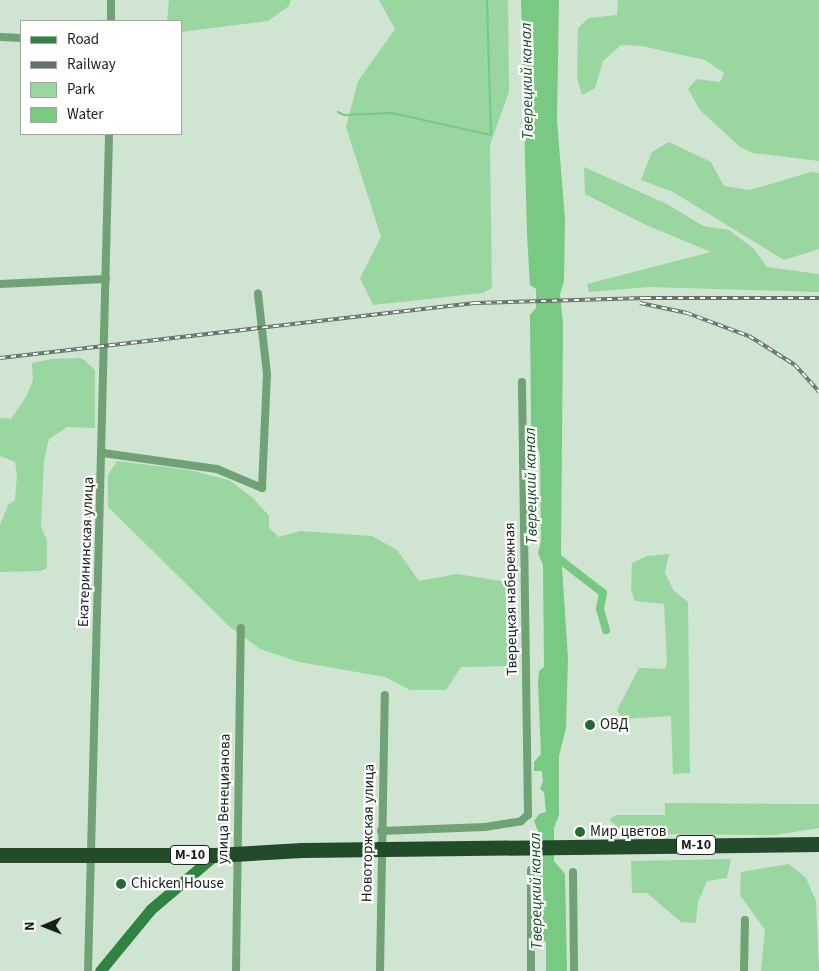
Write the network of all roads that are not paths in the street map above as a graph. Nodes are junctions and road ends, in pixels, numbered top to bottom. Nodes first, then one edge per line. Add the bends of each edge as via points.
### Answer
1 (111, 0) edge
2 (111, 20) edge
3 (0, 37) edge
4 (20, 38) edge
5 (109, 135) edge
6 (106, 279) junction
7 (0, 284) edge
8 (258, 294) dead end
9 (522, 382) dead end
10 (103, 454) junction
11 (240, 628) dead end
12 (385, 695) dead end
13 (381, 831) junction
14 (819, 844) edge
15 (381, 849) junction
16 (216, 854) junction
17 (237, 854) junction
18 (0, 855) edge
19 (90, 856) junction
20 (531, 870) dead end
21 (573, 872) dead end
22 (745, 920) dead end
23 (88, 971) edge
24 (100, 971) edge
25 (236, 971) edge
26 (380, 971) edge
27 (531, 971) edge
28 (574, 971) edge
29 (744, 971) edge

1 - 2 street
3 - 4 street
5 - 6 street, Екатерининская улица
6 - 7 street
6 - 10 street, Екатерининская улица
8 - 10 street via 267,374 262,488 217,469
9 - 13 street, Тверецкая набережная via 528,815 521,821 485,827
10 - 19 street, Екатерининская улица
11 - 17 street, улица Венецианова
12 - 13 street, Новоторжская улица
13 - 15 street, Новоторжская улица
14 - 15 highway, М-10
15 - 17 highway, М-10
15 - 26 street, Новоторжская улица
16 - 17 highway, М-10
16 - 19 highway, М-10
16 - 24 street via 151,909
17 - 25 street, улица Венецианова
18 - 19 highway, М-10
19 - 23 street, Екатерининская улица
20 - 27 street
21 - 28 street
22 - 29 street

